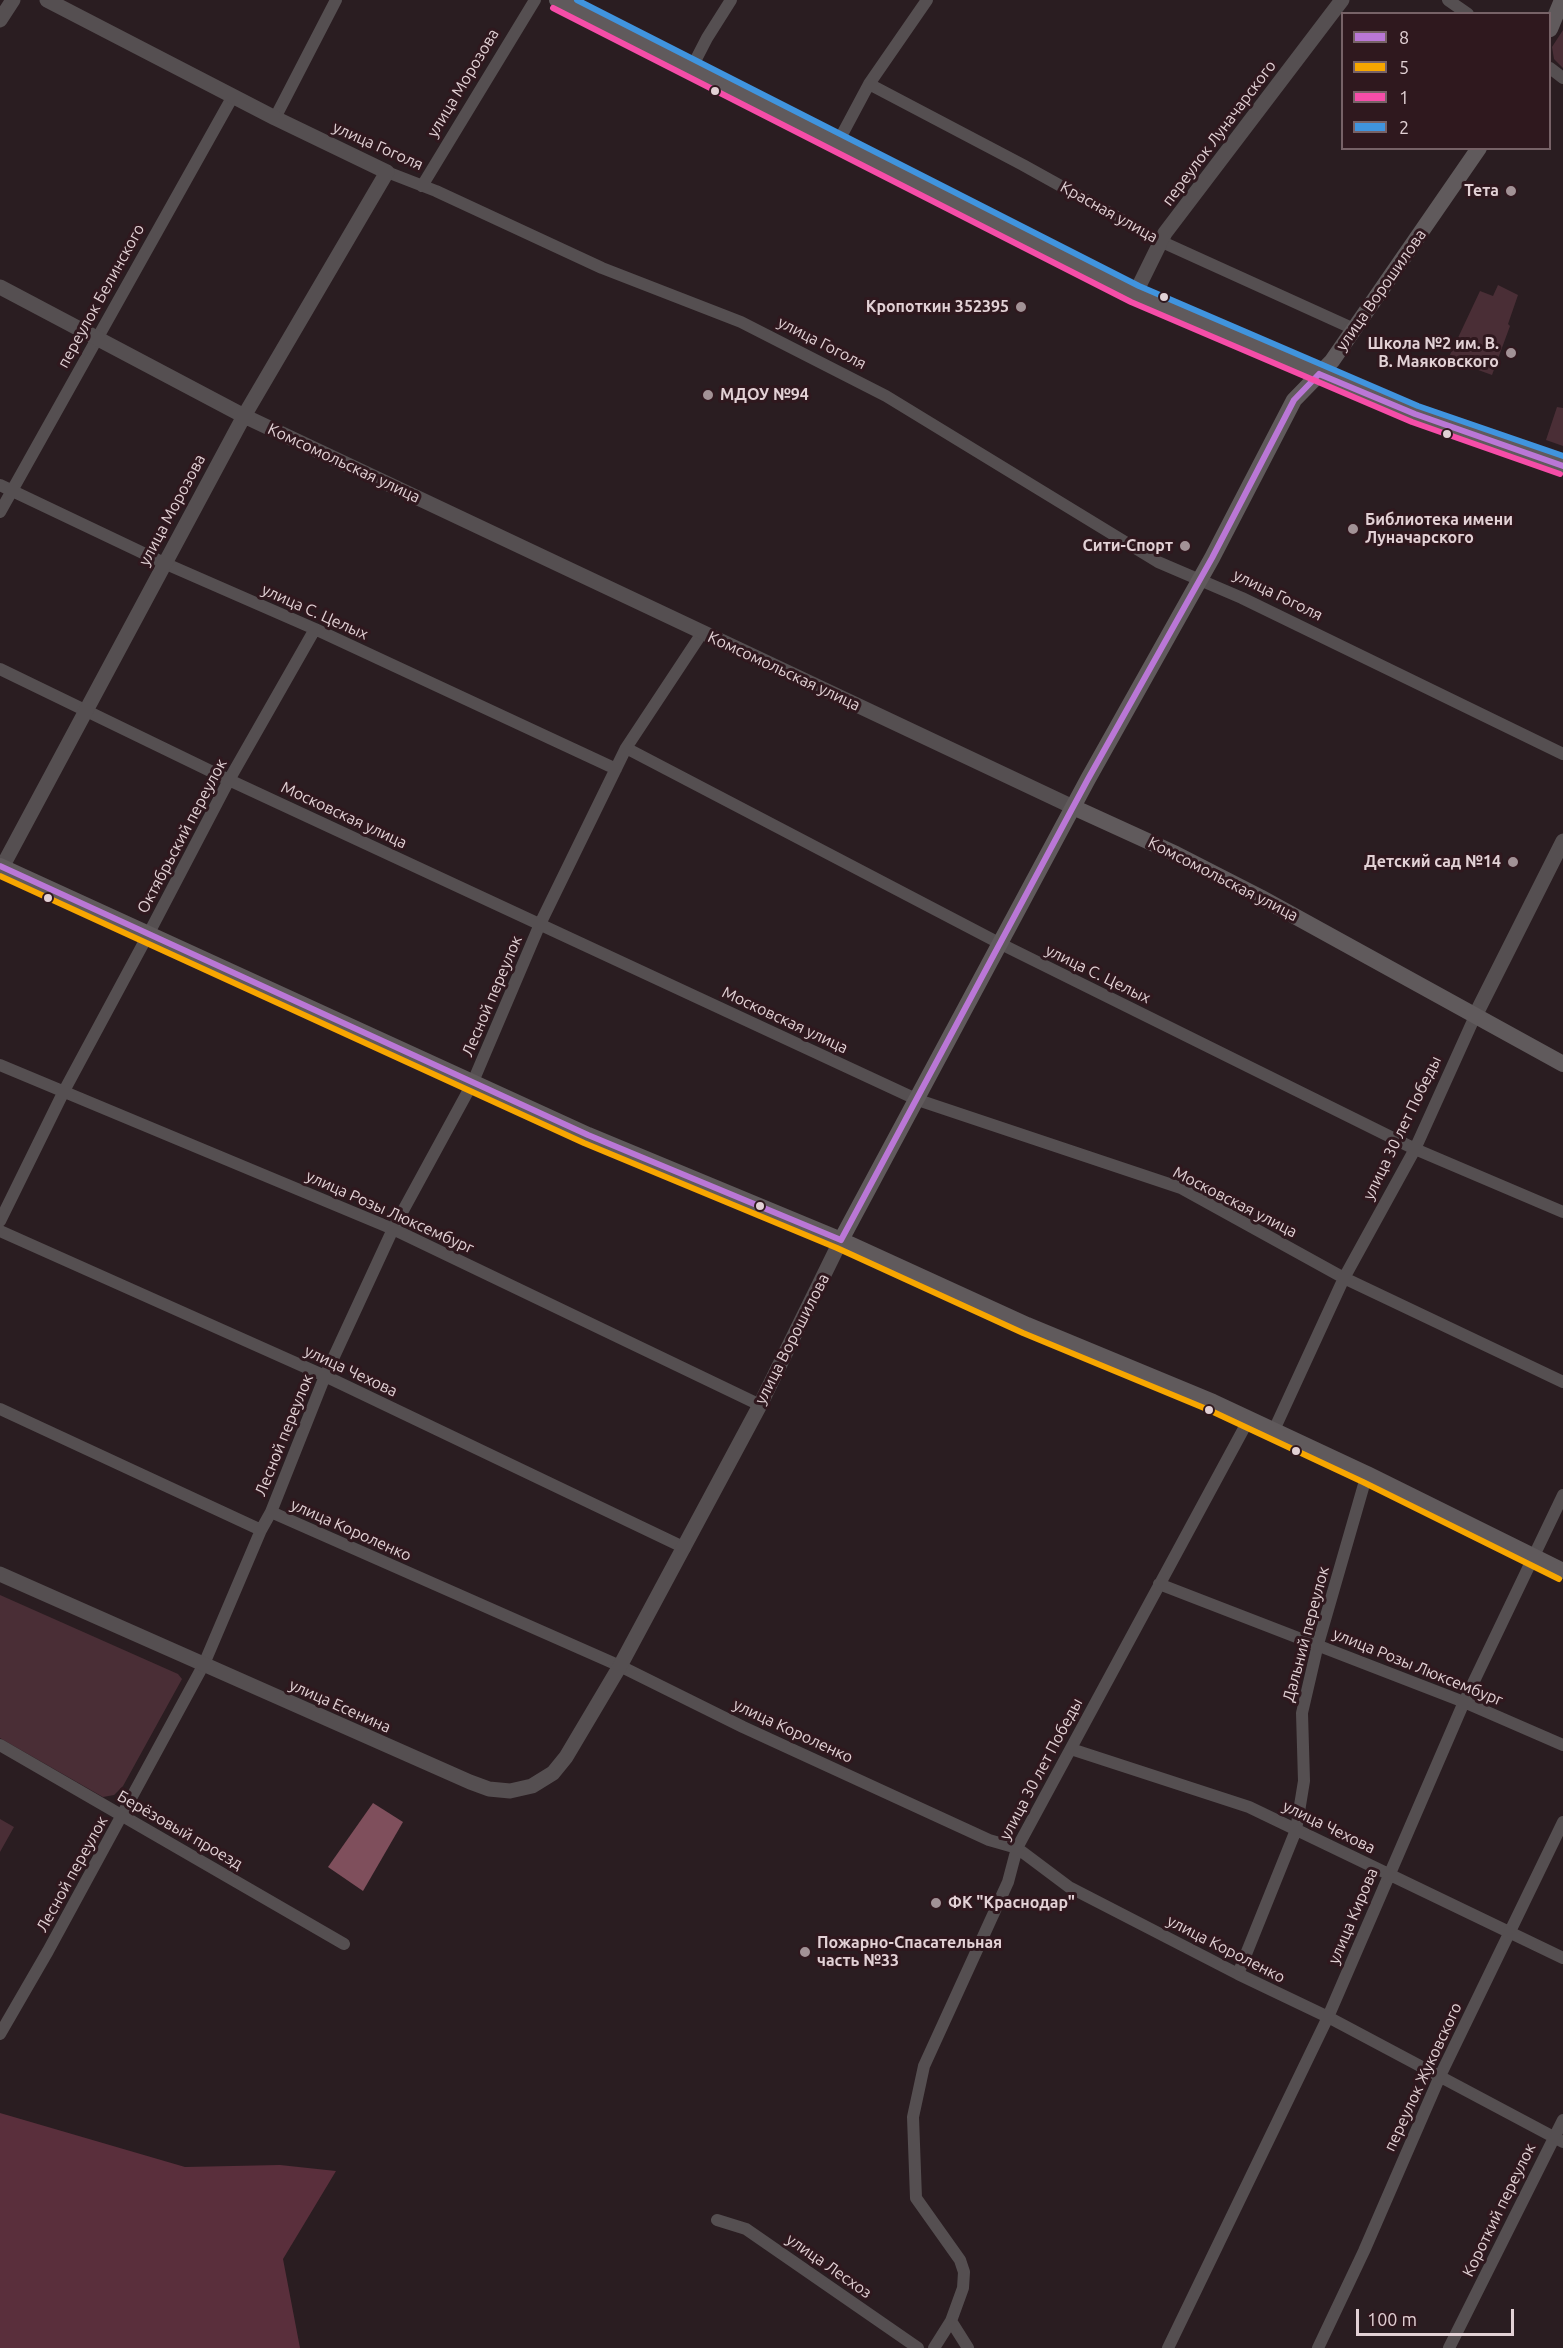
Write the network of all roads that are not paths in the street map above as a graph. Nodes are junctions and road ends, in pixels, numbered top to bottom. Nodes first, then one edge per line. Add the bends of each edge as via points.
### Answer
1 (13, 0) edge
2 (47, 0) edge
3 (336, 0) edge
4 (535, 0) edge
5 (557, 0) edge
6 (731, 0) edge
7 (927, 0) edge
8 (1342, 0) edge
9 (1448, 0) edge
10 (1562, 0) edge
11 (1465, 12) edge
12 (0, 20) edge
13 (1551, 27) edge
14 (691, 69) junction
15 (1551, 69) edge
16 (1563, 78) edge
17 (869, 84) junction
18 (233, 96) junction
19 (275, 118) junction
20 (837, 144) junction
21 (1478, 150) edge
22 (387, 172) junction
23 (422, 186) junction
24 (1160, 241) junction
25 (0, 287) edge
26 (1135, 294) junction
27 (1354, 329) junction
28 (96, 339) junction
29 (1320, 375) junction
30 (244, 416) junction
31 (1563, 466) edge
32 (6, 488) edge
33 (0, 512) edge
34 (164, 563) junction
35 (1200, 579) junction
36 (315, 629) junction
37 (702, 633) junction
38 (0, 669) edge
39 (85, 711) junction
40 (626, 748) junction
41 (1563, 754) edge
42 (616, 769) junction
43 (229, 780) junction
44 (1073, 807) junction
45 (1563, 841) edge
46 (1, 868) edge
47 (540, 924) junction
48 (149, 933) junction
49 (1001, 944) junction
50 (1476, 1014) junction
51 (1563, 1064) edge
52 (0, 1065) edge
53 (472, 1083) junction
54 (63, 1091) junction
55 (918, 1100) junction
56 (1415, 1149) junction
57 (1563, 1212) edge
58 (0, 1221) edge
59 (393, 1228) junction
60 (0, 1232) edge
61 (841, 1240) junction
62 (1344, 1278) junction
63 (325, 1376) junction
64 (1563, 1382) edge
65 (760, 1405) junction
66 (0, 1409) edge
67 (1249, 1419) junction
68 (1274, 1430) junction
69 (1367, 1474) junction
70 (1563, 1495) edge
71 (271, 1512) junction
72 (261, 1530) junction
73 (685, 1548) junction
74 (1534, 1558) junction
75 (1563, 1571) edge
76 (0, 1574) edge
77 (1159, 1584) junction
78 (1318, 1644) junction
79 (204, 1664) junction
80 (620, 1666) junction
81 (1464, 1702) junction
82 (0, 1745) edge
83 (1563, 1745) edge
84 (1071, 1749) junction
85 (123, 1816) junction
86 (1563, 1822) edge
87 (1296, 1830) junction
88 (1017, 1848) junction
89 (1389, 1875) junction
90 (1510, 1933) junction
91 (344, 1944) dead end
92 (1563, 1958) edge
93 (1238, 1974) junction
94 (1328, 2017) junction
95 (0, 2034) edge
96 (1440, 2076) junction
97 (1563, 2120) edge
98 (1558, 2140) edge
99 (717, 2220) dead end
100 (951, 2321) junction
101 (918, 2348) edge
102 (934, 2348) edge
103 (968, 2348) edge
104 (1168, 2348) edge
105 (1318, 2348) edge
106 (1449, 2348) edge

1 - 12 street
2 - 18 street, улица Гоголя
3 - 19 street
4 - 23 street, улица Морозова
5 - 14 main road
6 - 14 street
7 - 17 street
8 - 24 street, переулок Луначарского
9 - 11 street
10 - 13 main road
14 - 20 main road
15 - 16 street
17 - 20 street
17 - 24 street, Красная улица
18 - 19 street, улица Гоголя
18 - 28 street, переулок Белинского
19 - 22 street, улица Гоголя
20 - 26 main road
21 - 27 main road, улица Ворошилова
22 - 23 street, улица Гоголя
22 - 30 street, улица Морозова
23 - 35 street, улица Гоголя via 602,268 741,322 886,396 1158,562
24 - 26 street, переулок Луначарского
24 - 27 street, Красная улица
25 - 28 street, Комсомольская улица
26 - 29 main road
27 - 29 main road, улица Ворошилова
28 - 30 street, Комсомольская улица
28 - 32 street, переулок Белинского
29 - 31 main road via 1415,414
29 - 35 main road, улица Ворошилова via 1294,400
30 - 34 street, улица Морозова
30 - 37 street, Комсомольская улица
32 - 33 street, переулок Белинского
32 - 34 street, улица С. Целых
34 - 36 street, улица С. Целых
34 - 39 street, улица Морозова
35 - 41 street, улица Гоголя
35 - 44 main road, улица Ворошилова
36 - 42 street, улица С. Целых
36 - 43 street, Октябрьский переулок
37 - 40 street, Лесной переулок
37 - 44 street, Комсомольская улица
38 - 39 street, Московская улица
39 - 43 street, Московская улица
39 - 46 street, улица Морозова
40 - 42 street, Лесной переулок
40 - 49 street, улица С. Целых
42 - 47 street, Лесной переулок
43 - 47 street, Московская улица
43 - 48 street, Октябрьский переулок
44 - 49 main road, улица Ворошилова
44 - 50 main road, Комсомольская улица via 1176,854
45 - 50 street, улица 30 лет Победы
46 - 48 main road
47 - 53 street, Лесной переулок
47 - 55 street, Московская улица
48 - 53 main road
48 - 54 street, Октябрьский переулок
49 - 55 main road, улица Ворошилова
49 - 56 street, улица С. Целых
50 - 51 main road, Комсомольская улица
50 - 56 street, улица 30 лет Победы
52 - 54 street, улица Розы Люксембург
53 - 59 street, Лесной переулок
53 - 61 main road
54 - 58 street, Октябрьский переулок
54 - 59 street, улица Розы Люксембург
55 - 61 main road, улица Ворошилова
55 - 62 street, Московская улица via 1181,1188
56 - 57 street, улица С. Целых
56 - 62 street, улица 30 лет Победы
59 - 63 street, Лесной переулок
59 - 65 street, улица Розы Люксембург
60 - 63 street, улица Чехова
61 - 65 street, улица Ворошилова
61 - 67 main road via 1027,1325
62 - 64 street, Московская улица
62 - 68 street, улица 30 лет Победы
63 - 71 street, Лесной переулок
63 - 73 street, улица Чехова
65 - 73 street, улица Ворошилова
66 - 72 street
67 - 68 main road
67 - 77 street, улица 30 лет Победы
68 - 69 main road
69 - 74 main road
69 - 78 street, Дальний переулок
70 - 74 street, улица Кирова
71 - 72 street, улица Короленко
71 - 80 street, улица Короленко
72 - 79 street, улица Короленко
73 - 80 street, улица Ворошилова
74 - 75 main road
74 - 81 street, улица Кирова
76 - 79 street, улица Есенина
77 - 78 street, улица Розы Люксембург
77 - 84 street, улица 30 лет Победы
78 - 81 street, улица Розы Люксембург
78 - 87 street, Дальний переулок via 1302,1713 1304,1781
79 - 80 street, улица Есенина via 452,1775 489,1789 510,1791 532,1786 553,1773
79 - 85 street, Лесной переулок
80 - 88 street, улица Короленко via 989,1840
81 - 83 street, улица Розы Люксембург
81 - 89 street, улица Кирова
82 - 85 street, Берёзовый проезд
84 - 87 street, улица Чехова via 1249,1807
84 - 88 street, улица 30 лет Победы
85 - 91 street, Берёзовый проезд
85 - 95 street, Лесной переулок
86 - 90 street, переулок Жуковского
87 - 89 street, улица Чехова
87 - 93 street, Дальний переулок
88 - 93 street, улица Короленко via 1069,1887
88 - 100 street, улица 30 лет Победы via 1008,1882 924,2066 913,2117 916,2198 960,2260 964,2272 963,2288
89 - 90 street, улица Чехова
89 - 94 street, улица Кирова
90 - 92 street, улица Чехова
90 - 96 street, переулок Жуковского
93 - 94 street, улица Короленко
94 - 96 street, улица Короленко
94 - 104 street, улица Кирова
96 - 98 street, улица Короленко
96 - 105 street, переулок Жуковского
97 - 98 street, Короткий переулок
98 - 106 street, Короткий переулок
99 - 101 street, улица Лесхоз via 746,2229
100 - 102 street, улица 30 лет Победы
100 - 103 street

